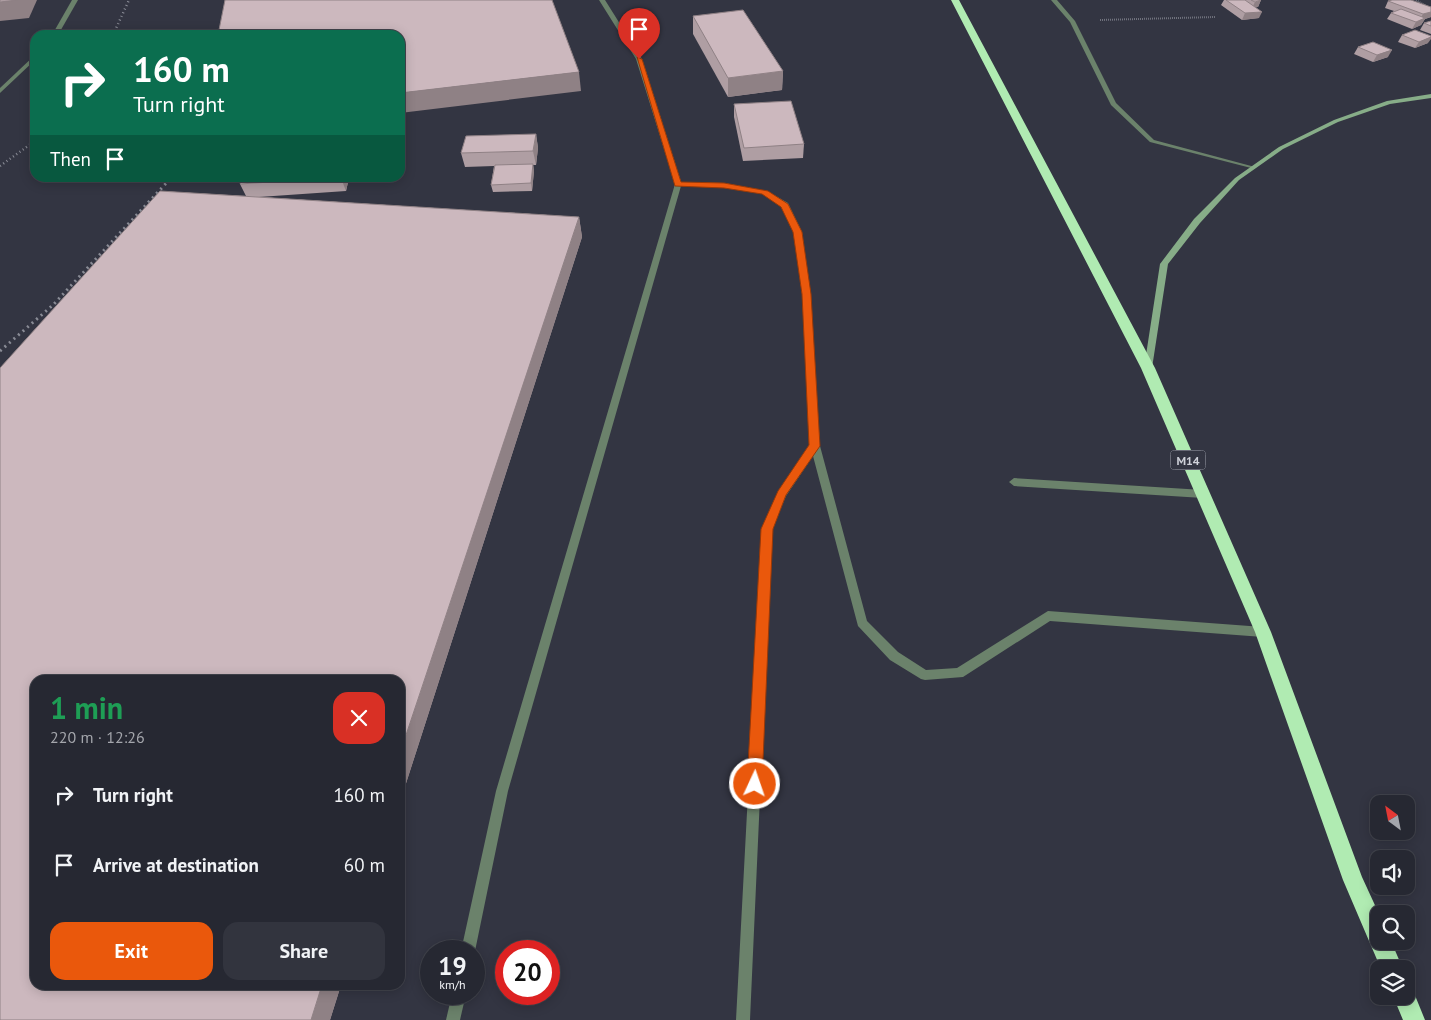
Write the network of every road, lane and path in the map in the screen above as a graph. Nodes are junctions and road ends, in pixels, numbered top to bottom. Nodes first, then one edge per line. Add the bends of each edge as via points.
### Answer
1 (75, 0) edge
2 (602, 0) edge
3 (955, 0) edge
4 (1054, 0) edge
5 (1416, 0) edge
6 (1427, 7) edge
7 (1215, 17) dead end
8 (1072, 21) junction
9 (58, 30) edge
10 (30, 62) edge
11 (0, 91) edge
12 (1431, 96) edge
13 (1252, 168) junction
14 (678, 184) junction
15 (1148, 368) junction
16 (815, 446) junction
17 (1014, 482) dead end
18 (1203, 494) junction
19 (1263, 632) junction
20 (1370, 919) edge
21 (470, 940) edge
22 (456, 1005) edge
23 (1408, 1005) edge
24 (453, 1020) edge
25 (743, 1020) edge
26 (1414, 1020) edge

1 - 9 street
2 - 14 street via 639,59
3 - 15 highway, M14
4 - 8 street
5 - 6 path
7 - 8 path
8 - 13 street via 1113,104 1152,141
10 - 11 street
12 - 13 street via 1388,102 1336,121 1281,148
13 - 15 street via 1197,221 1164,264
14 - 16 street via 724,185 765,192 785,205 798,232 806,294
14 - 21 street via 502,791
15 - 18 highway, M14
16 - 19 street via 862,623 894,656 925,674 960,673 1048,616
16 - 25 street via 782,494 767,529
17 - 18 street
18 - 19 highway, M14
19 - 20 highway, M14
22 - 24 street
23 - 26 highway

